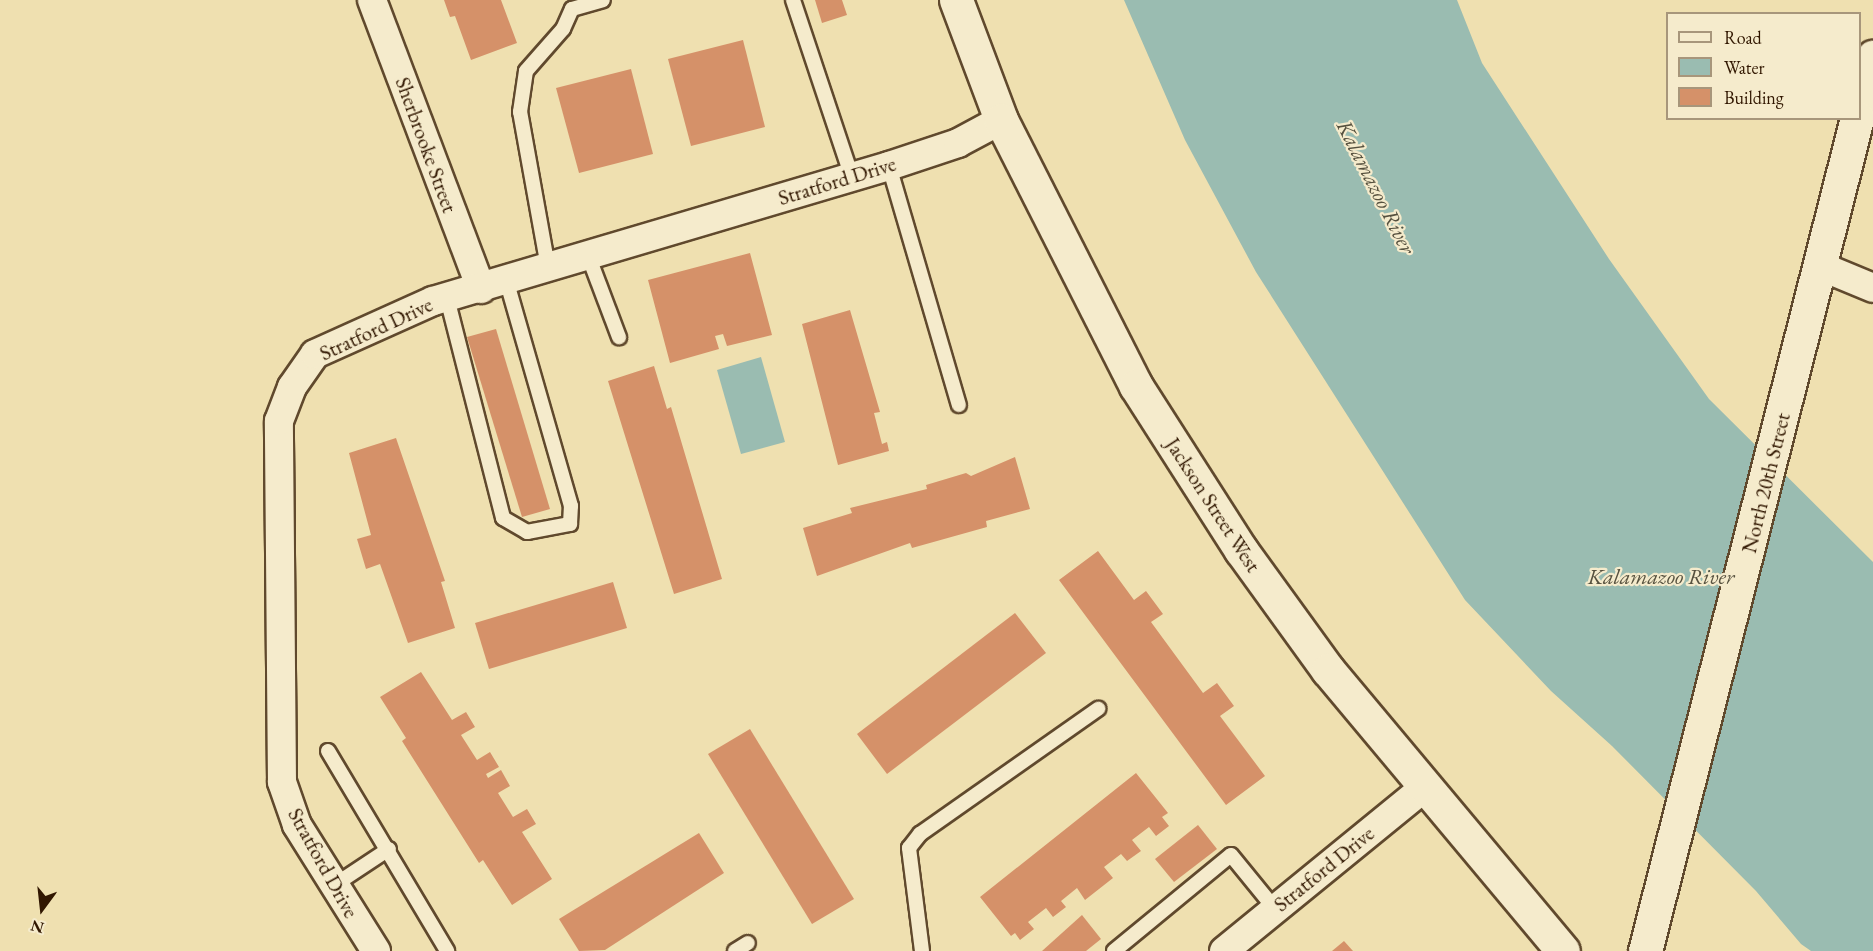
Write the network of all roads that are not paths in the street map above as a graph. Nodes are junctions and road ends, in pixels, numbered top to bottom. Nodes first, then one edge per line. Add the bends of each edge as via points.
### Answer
1 (372, 0) edge
2 (603, 0) edge
3 (793, 0) edge
4 (957, 0) edge
5 (570, 4) edge
6 (1873, 57) edge
7 (1861, 106) edge
8 (1000, 120) junction
9 (1856, 120) edge
10 (889, 166) junction
11 (852, 177) junction
12 (588, 255) junction
13 (1820, 266) junction
14 (548, 267) junction
15 (494, 284) junction
16 (1873, 288) edge
17 (447, 297) junction
18 (619, 336) dead end
19 (959, 405) dead end
20 (1098, 710) dead end
21 (328, 751) dead end
22 (1424, 788) junction
23 (389, 849) junction
24 (333, 886) junction
25 (1275, 909) junction
26 (748, 943) dead end
27 (375, 951) edge
28 (447, 951) edge
29 (735, 951) edge
30 (922, 951) edge
31 (1114, 951) edge
32 (1224, 951) edge
33 (1563, 951) edge
34 (1645, 951) edge

1 - 15 street, Sherbrooke Street
2 - 5 lane
3 - 11 lane
4 - 8 street, Jackson Street West
5 - 14 lane via 563,29 526,71 520,112
6 - 7 street
8 - 10 street, Stratford Drive via 958,143
8 - 22 street, Jackson Street West via 1136,386 1241,550
9 - 13 street, North 20th Street
10 - 11 street, Stratford Drive
10 - 19 lane
11 - 12 street, Stratford Drive
12 - 14 street, Stratford Drive
12 - 18 lane
13 - 16 street
13 - 34 street, North 20th Street via 1664,889
14 - 15 street, Stratford Drive
15 - 17 street, Stratford Drive
15 - 17 lane via 571,506 570,524 527,532 503,518
17 - 24 street, Stratford Drive via 315,354 292,387 279,421 282,782 297,825
20 - 30 lane via 920,834 909,848
21 - 23 lane
22 - 25 street, Stratford Drive
22 - 33 street, Jackson Street West
23 - 24 lane
23 - 28 lane
24 - 27 street, Stratford Drive
25 - 31 lane via 1231,855
25 - 32 street, Stratford Drive
26 - 29 lane

